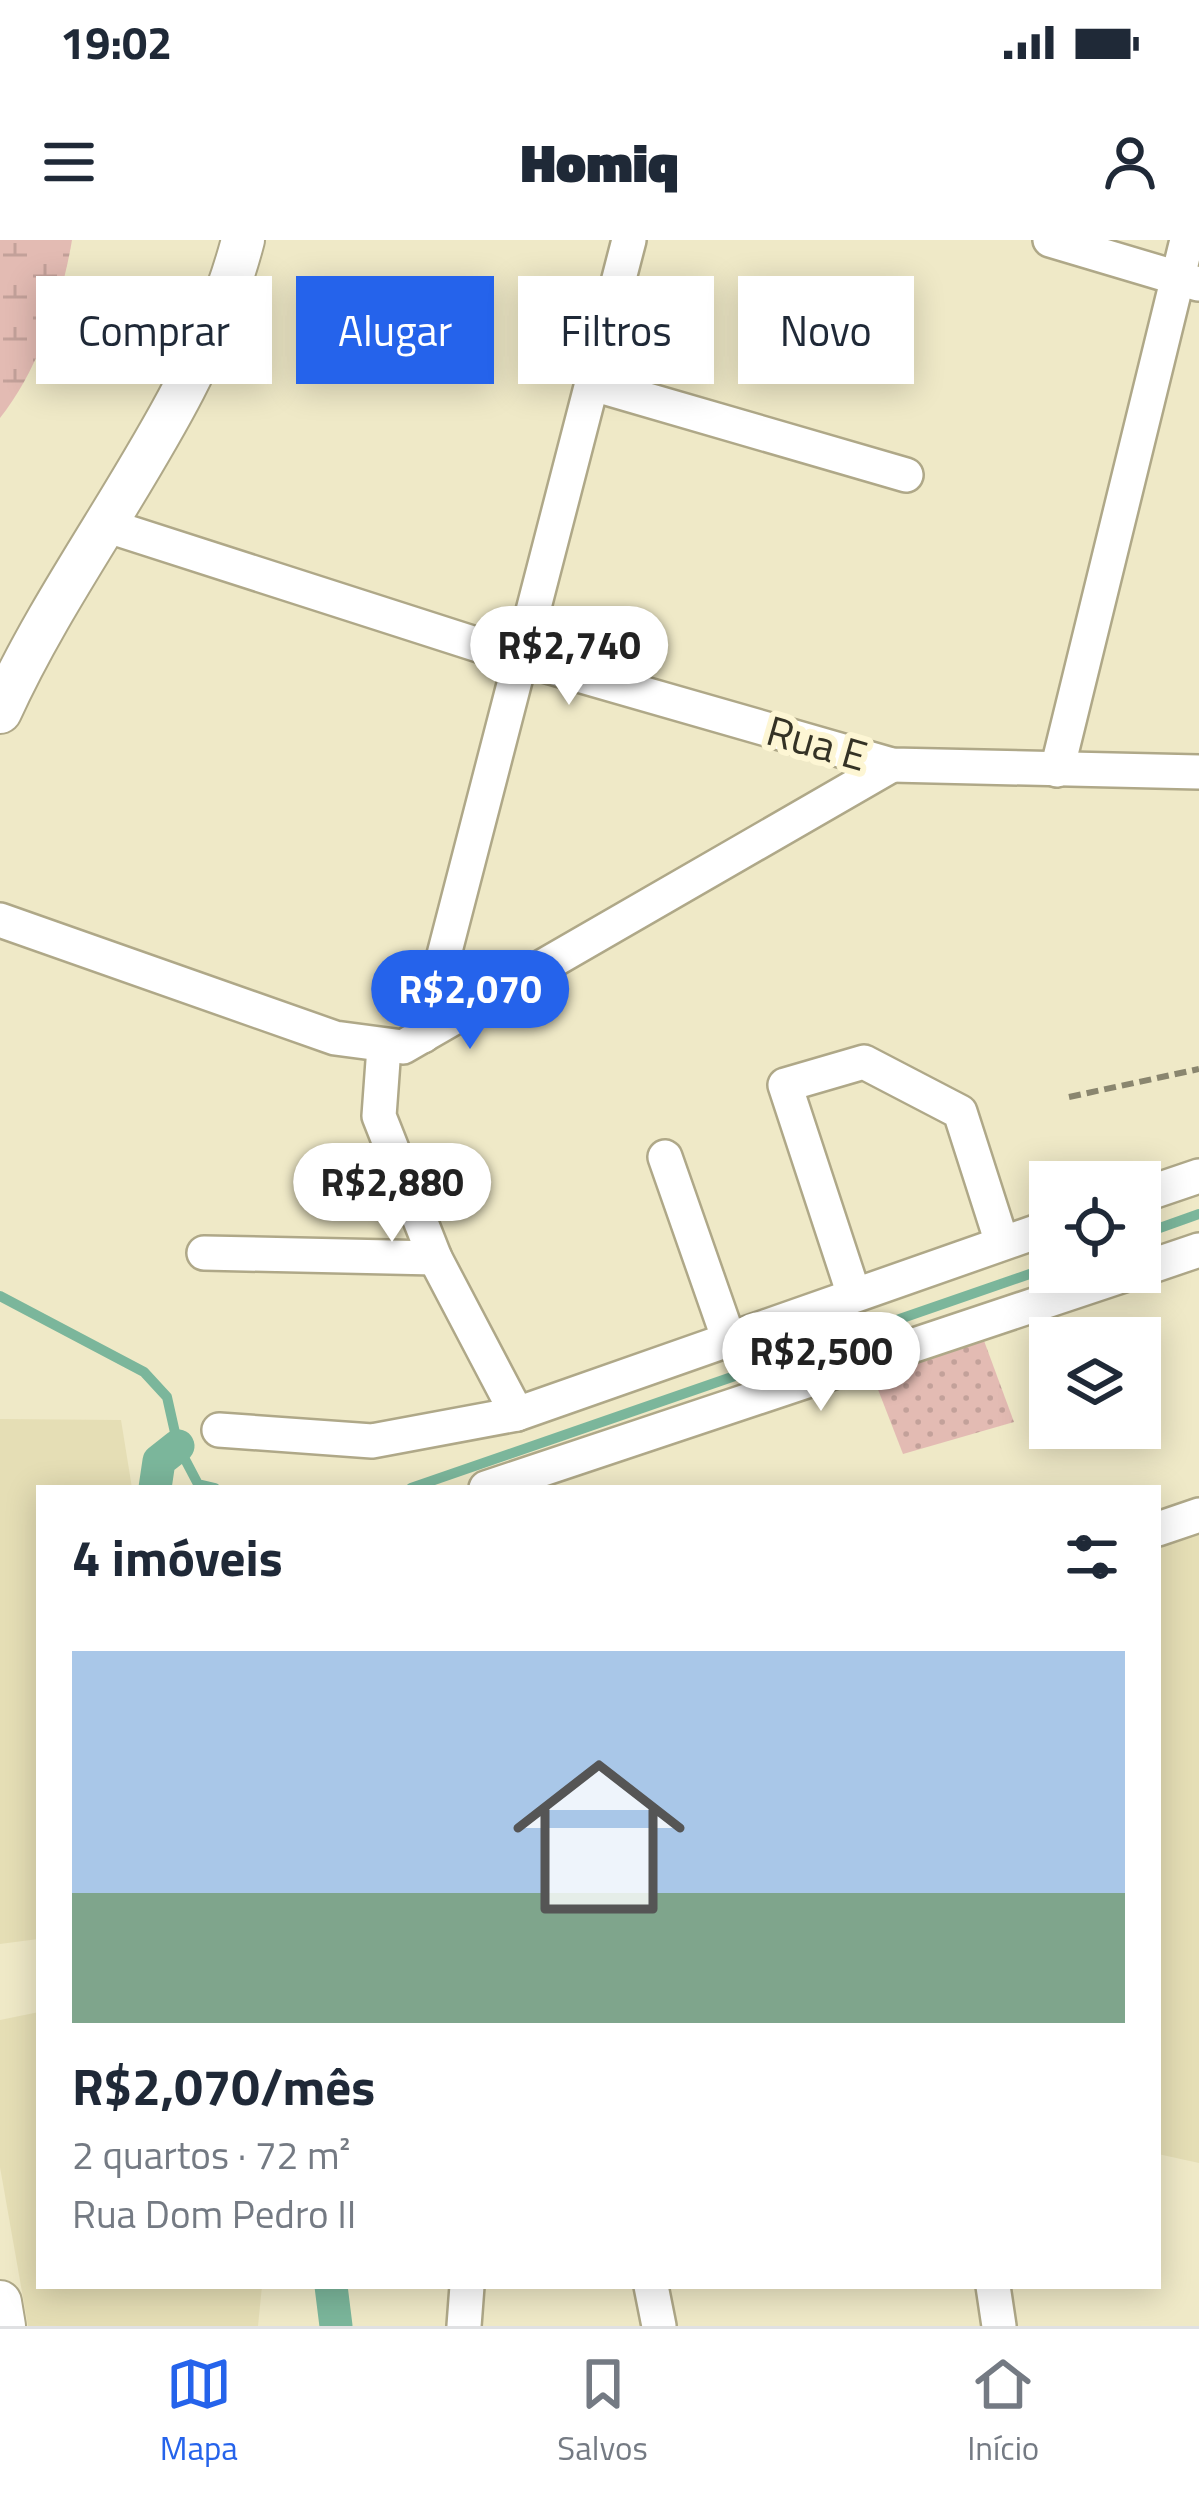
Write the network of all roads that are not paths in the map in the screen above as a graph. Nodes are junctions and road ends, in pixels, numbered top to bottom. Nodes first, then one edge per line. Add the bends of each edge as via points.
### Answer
1 (243, 240) edge
2 (629, 240) edge
3 (1051, 240) edge
4 (1186, 240) edge
5 (1189, 281) edge
6 (596, 385) junction
7 (906, 475) dead end
8 (102, 524) junction
9 (519, 658) junction
10 (0, 712) edge
11 (892, 765) junction
12 (1057, 770) junction
13 (1199, 772) edge
14 (0, 920) edge
15 (423, 1036) junction
16 (384, 1047) junction
17 (665, 1157) dead end
18 (1199, 1176) edge
19 (1161, 1189) edge
20 (1029, 1234) edge
21 (1002, 1243) junction
22 (1199, 1250) edge
23 (204, 1253) dead end
24 (435, 1258) junction
25 (1161, 1263) edge
26 (1075, 1293) edge
27 (854, 1295) junction
28 (729, 1340) junction
29 (517, 1414) junction
30 (219, 1430) dead end
31 (547, 1479) edge
32 (506, 1485) edge
33 (1199, 1515) edge
34 (1161, 1528) edge
35 (466, 2289) edge
36 (652, 2289) edge
37 (993, 2289) edge
38 (0, 2302) edge
39 (4, 2326) edge
40 (464, 2326) edge
41 (659, 2326) edge
42 (999, 2326) edge

1 - 8 main road via 210,340
2 - 6 street
3 - 5 street
4 - 5 street
5 - 12 street
6 - 7 street
6 - 9 street
8 - 9 street, Rua E
8 - 10 main road
9 - 11 street, Rua E
9 - 15 street
11 - 12 street, Rua E
11 - 15 street
12 - 13 street, Rua E
14 - 16 street via 323,1034
15 - 16 street
16 - 24 street via 379,1116
17 - 28 street
18 - 19 street
20 - 21 street
21 - 27 street
21 - 27 street via 960,1112 864,1062 785,1085
22 - 25 street
23 - 24 street
24 - 29 street
26 - 31 street
27 - 28 street
28 - 29 street
29 - 30 street via 372,1441
31 - 32 street
33 - 34 street
35 - 40 street
36 - 41 street
37 - 42 street
38 - 39 main road

